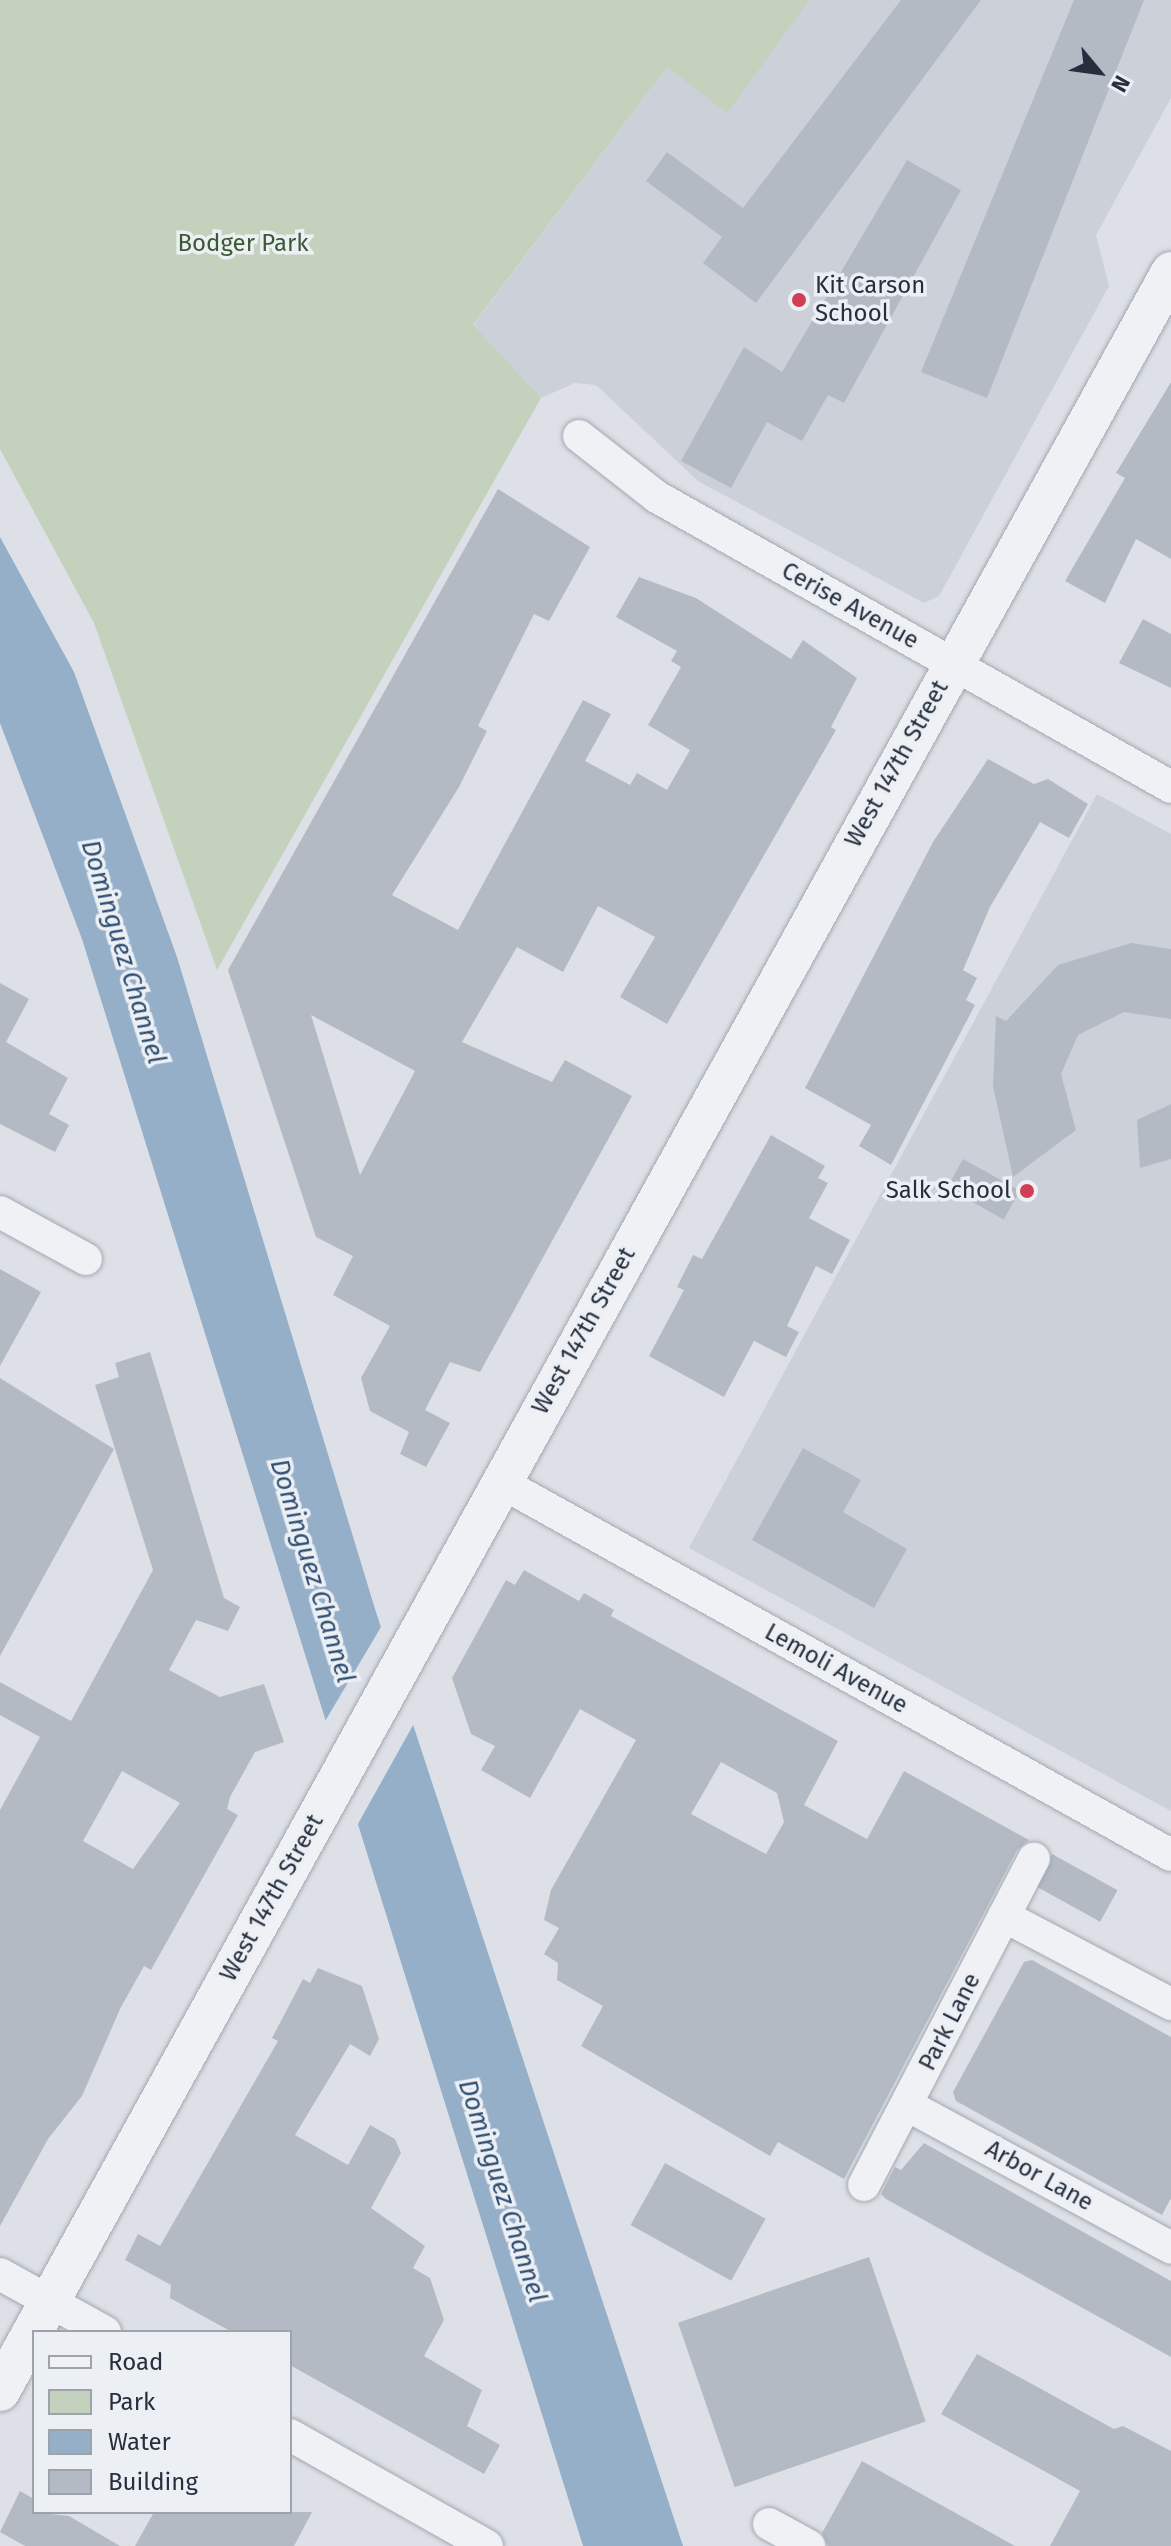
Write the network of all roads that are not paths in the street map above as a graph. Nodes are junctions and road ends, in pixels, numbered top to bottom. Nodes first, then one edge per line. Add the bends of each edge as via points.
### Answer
1 (1171, 272) edge
2 (579, 436) dead end
3 (953, 665) junction
4 (1171, 787) edge
5 (0, 1212) edge
6 (86, 1259) dead end
7 (502, 1483) junction
8 (1171, 1855) edge
9 (1034, 1859) dead end
10 (1004, 1916) junction
11 (1171, 2004) edge
12 (907, 2105) junction
13 (864, 2185) dead end
14 (1171, 2248) edge
15 (0, 2274) edge
16 (50, 2300) junction
17 (34, 2330) edge
18 (102, 2330) edge
19 (32, 2333) edge
20 (0, 2391) edge
21 (292, 2436) edge
22 (769, 2524) dead end
23 (487, 2546) edge
24 (809, 2546) edge

1 - 3 street, West 147th Street
2 - 3 street, Cerise Avenue via 657,497
3 - 4 street, Cerise Avenue
3 - 7 street, West 147th Street
5 - 6 street
7 - 8 street, Lemoli Avenue
7 - 16 street, West 147th Street
9 - 10 street, Park Lane
10 - 11 street
10 - 12 street, Park Lane
12 - 13 street, Park Lane
12 - 14 street, Arbor Lane
15 - 16 street
16 - 17 street, West 147th Street
16 - 18 street
19 - 20 street, West 147th Street
21 - 23 street
22 - 24 street

